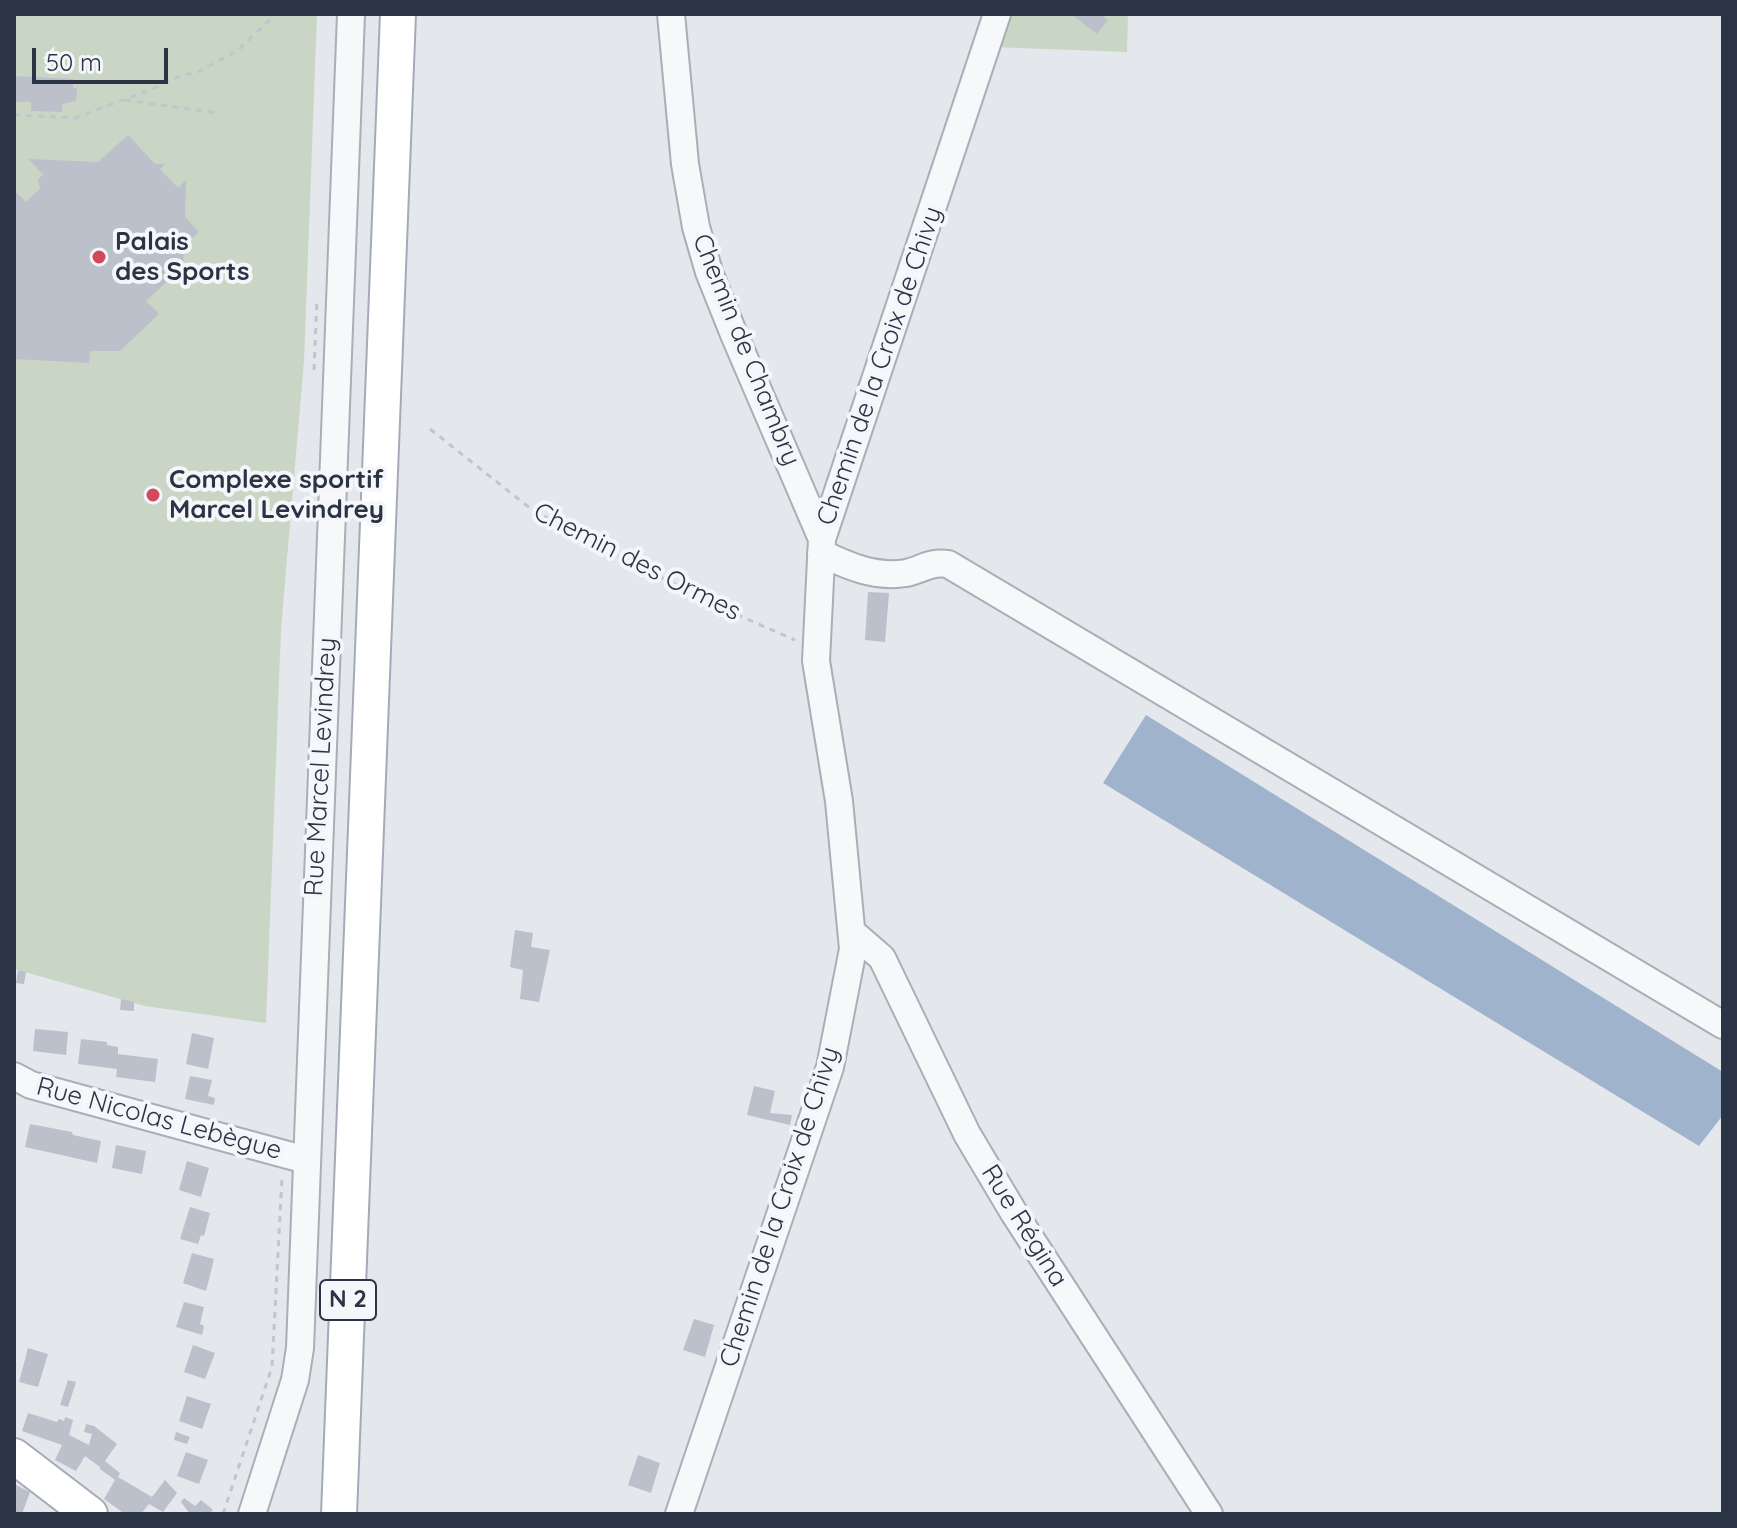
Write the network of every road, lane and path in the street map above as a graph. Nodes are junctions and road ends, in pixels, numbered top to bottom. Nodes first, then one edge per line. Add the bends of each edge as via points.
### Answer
1 (276, 14) edge
2 (351, 14) edge
3 (398, 14) edge
4 (671, 14) edge
5 (997, 14) edge
6 (121, 100) junction
7 (217, 113) dead end
8 (14, 115) edge
9 (318, 287) dead end
10 (314, 382) dead end
11 (430, 429) dead end
12 (821, 546) junction
13 (817, 650) junction
14 (852, 932) junction
15 (1723, 1025) edge
16 (14, 1076) edge
17 (294, 1157) junction
18 (14, 1456) edge
19 (90, 1514) edge
20 (223, 1514) edge
21 (252, 1514) edge
22 (339, 1514) edge
23 (679, 1514) edge
24 (1209, 1514) edge

1 - 6 path via 254,38 219,62
2 - 17 street, Rue Marcel Levindrey via 341,320
3 - 22 main road, N 2
4 - 12 street, Chemin de Chambry via 696,227 709,272
5 - 12 street, Chemin de la Croix de Chivy
6 - 7 path
6 - 8 path via 75,118
9 - 10 path
11 - 13 path, Chemin des Ormes via 526,505 571,533
12 - 13 street, Chemin de la Croix de Chivy
12 - 15 street via 856,570 908,573 948,564
13 - 14 street, Chemin de la Croix de Chivy
14 - 23 street, Chemin de la Croix de Chivy via 830,1067
14 - 24 street, Rue Régina via 882,958 967,1134
16 - 17 street, Rue Nicolas Lebègue
17 - 20 path via 272,1367
17 - 21 street, Rue Marcel Levindrey via 300,1348 295,1380
18 - 19 main road

